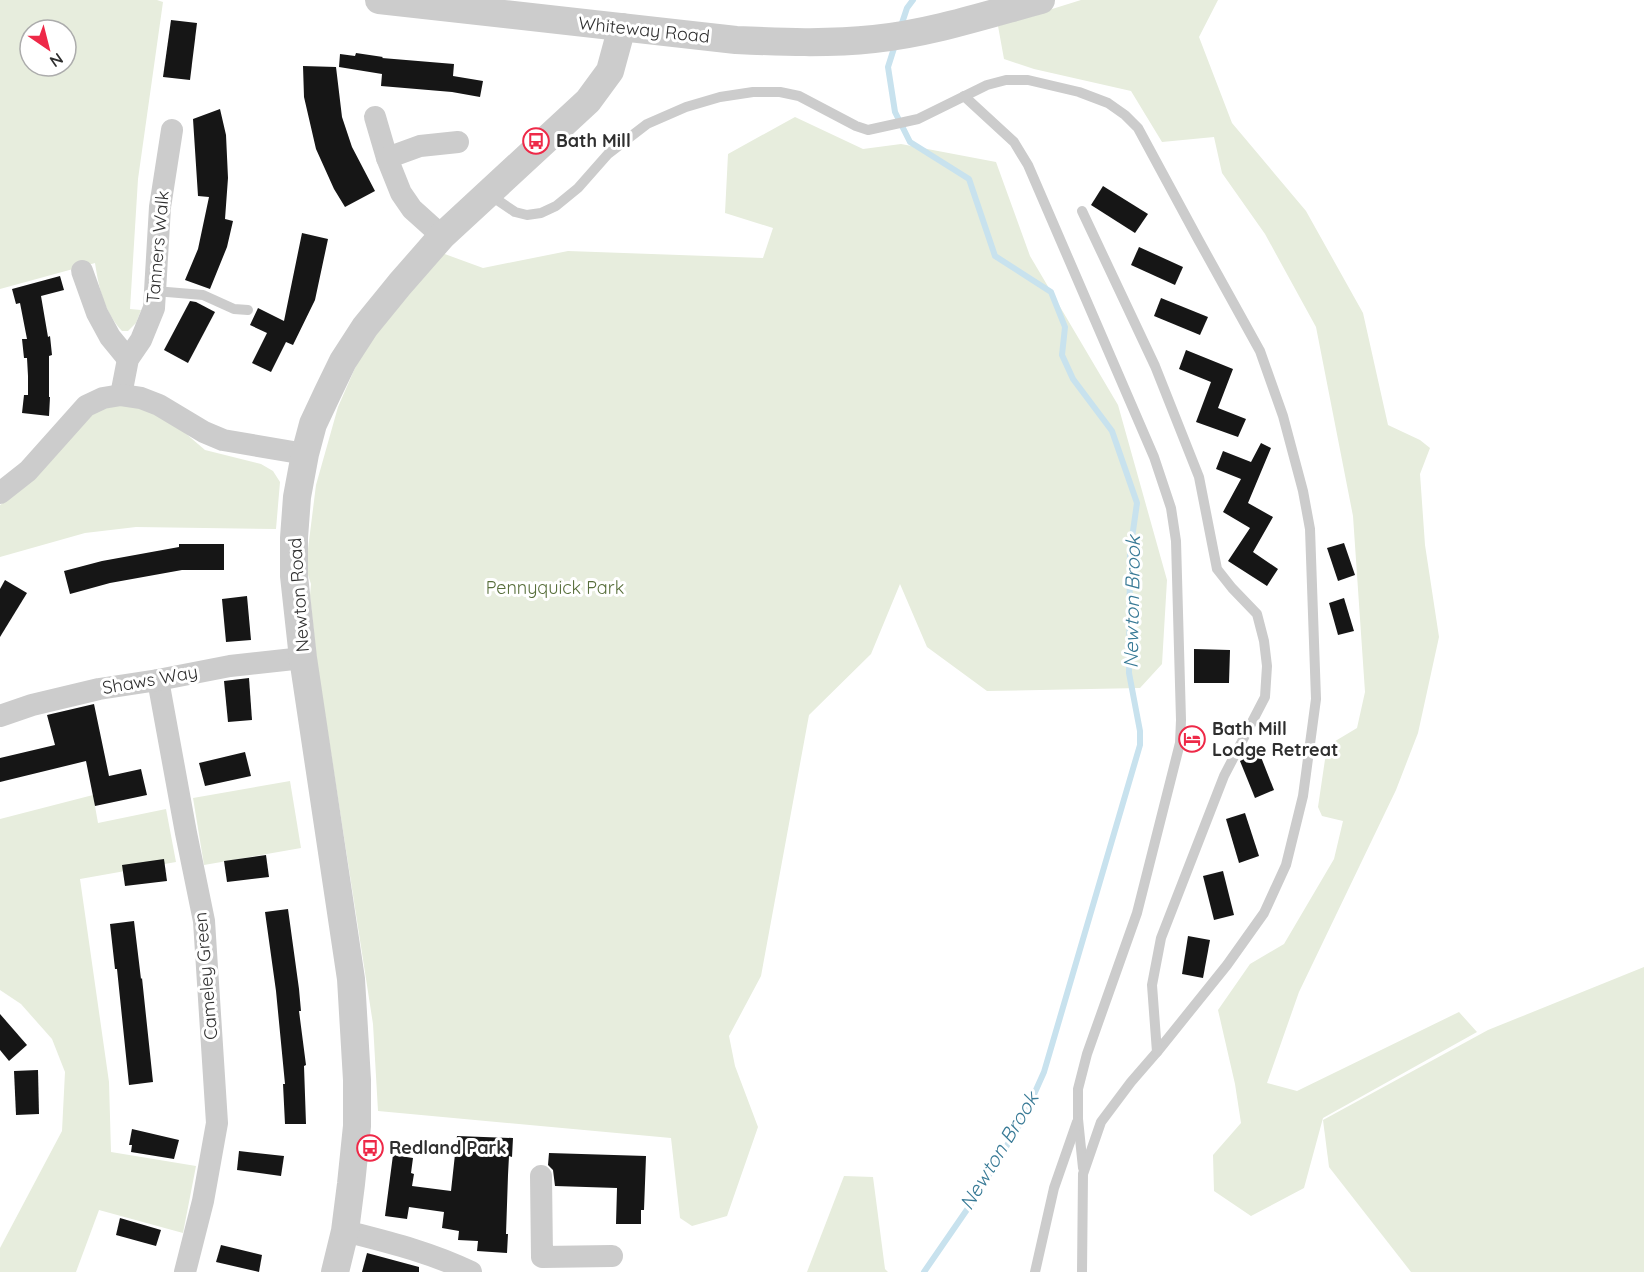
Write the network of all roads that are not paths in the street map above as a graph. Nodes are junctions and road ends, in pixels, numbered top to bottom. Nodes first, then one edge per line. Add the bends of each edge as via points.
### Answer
1 (379, 0) edge
2 (1041, 0) edge
3 (977, 9) edge
4 (622, 27) junction
5 (964, 96) junction
6 (375, 117) dead end
7 (172, 130) dead end
8 (458, 142) dead end
9 (387, 158) junction
10 (487, 194) junction
11 (1082, 211) dead end
12 (442, 236) junction
13 (82, 271) dead end
14 (155, 291) junction
15 (248, 310) dead end
16 (128, 359) junction
17 (121, 396) junction
18 (305, 454) junction
19 (0, 493) edge
20 (303, 658) junction
21 (158, 680) junction
22 (0, 716) edge
23 (1157, 1052) junction
24 (1078, 1119) junction
25 (1083, 1174) junction
26 (541, 1176) dead end
27 (345, 1231) junction
28 (612, 1256) dead end
29 (540, 1265) edge
30 (185, 1272) edge
31 (335, 1272) edge
32 (471, 1272) edge
33 (1035, 1272) edge
34 (1082, 1272) edge

1 - 4 street, Whiteway Road
2 - 3 street, Whiteway Road
3 - 4 street, Whiteway Road via 910,33 876,39 736,40
4 - 10 street, Newton Road via 610,71 588,100
5 - 10 lane via 918,118 868,130 799,96 753,92 720,98 647,124 608,154 578,188 541,213 515,212
5 - 23 lane via 1006,80 1028,80 1108,103 1138,128 1260,351 1303,491 1310,529 1316,699 1303,796 1286,865 1263,913 1233,957
5 - 24 lane via 1014,142 1028,165 1154,457 1171,508 1176,541 1180,742 1137,914 1087,1054 1078,1089
6 - 9 street
7 - 14 street, Tanners Walk via 160,207
8 - 9 street via 420,146
9 - 12 street via 401,194
10 - 12 street, Newton Road
11 - 23 lane via 1155,366 1199,477 1217,568 1257,614 1268,666 1264,698 1224,776 1161,938 1152,985
12 - 18 street, Newton Road via 365,327 314,424
13 - 16 street via 97,313
14 - 15 lane via 203,296 234,309
14 - 16 street, Tanners Walk via 154,308
16 - 17 street, Tanners Walk
17 - 18 street via 159,405 223,441
17 - 19 street via 103,398 86,406 28,471
18 - 20 street, Newton Road via 294,538
20 - 21 street, Shaws Way via 230,666
20 - 27 street, Newton Road via 352,1000 357,1126
21 - 22 street, Shaws Way via 99,688
21 - 30 street, Cameley Green via 204,921 217,1123
23 - 25 lane via 1101,1122
24 - 25 lane
24 - 33 lane via 1054,1188
25 - 34 lane
26 - 29 street
27 - 31 street, Newton Road
27 - 32 street via 405,1246
28 - 29 street

